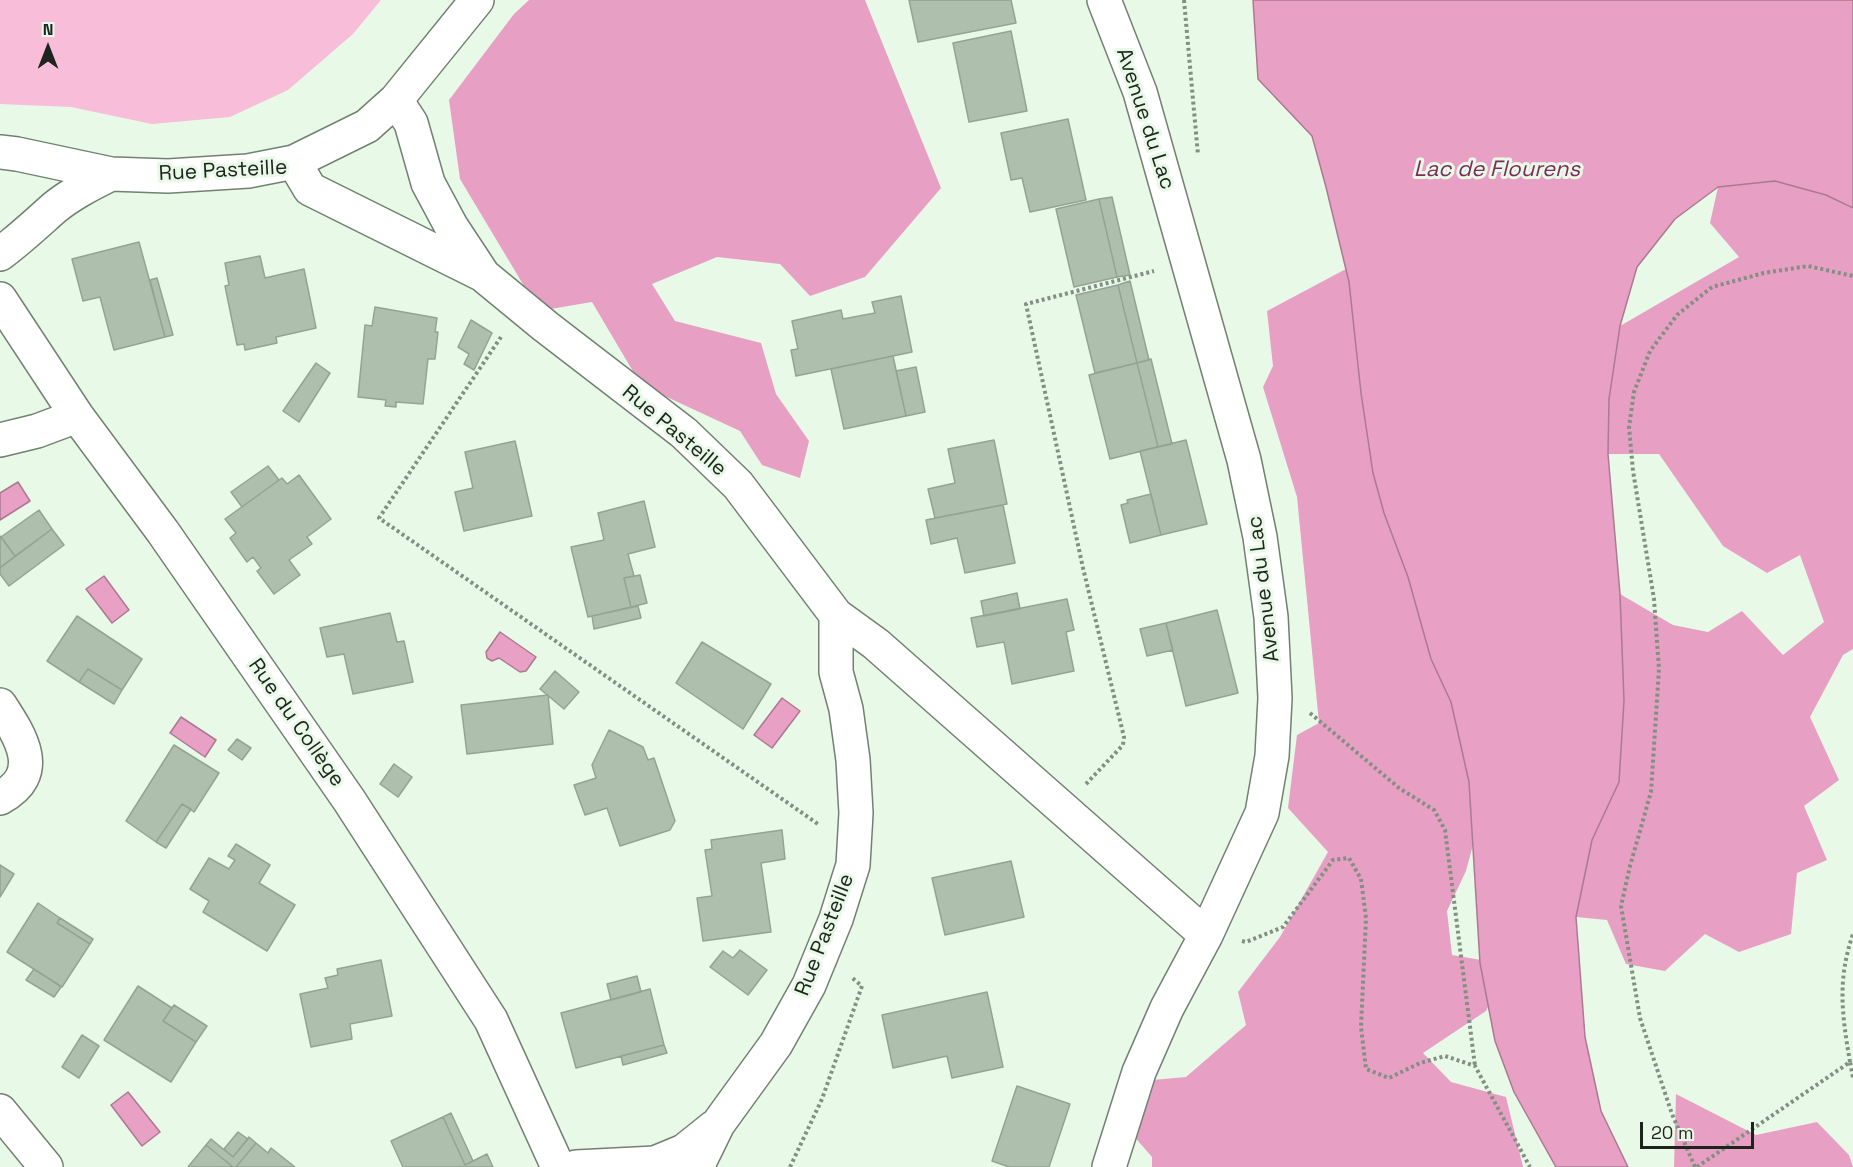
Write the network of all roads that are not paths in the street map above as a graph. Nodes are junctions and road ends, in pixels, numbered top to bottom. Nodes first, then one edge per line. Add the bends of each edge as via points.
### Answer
1 (477, 0) edge
2 (1104, 0) edge
3 (396, 100) junction
4 (0, 152) edge
5 (294, 162) junction
6 (111, 174) junction
7 (0, 254) edge
8 (483, 274) junction
9 (0, 299) edge
10 (77, 416) junction
11 (0, 440) edge
12 (836, 615) junction
13 (0, 705) edge
14 (0, 798) edge
15 (1206, 935) junction
16 (0, 1111) edge
17 (718, 1124) junction
18 (46, 1167) edge
19 (558, 1167) edge
20 (576, 1167) edge
21 (697, 1167) edge
22 (1109, 1167) edge

1 - 3 street
2 - 15 street, Avenue du Lac via 1140,92 1244,460 1271,617 1275,698 1272,756 1263,813
3 - 5 street via 367,126
3 - 8 street, Rue Pasteille via 411,123 428,183
4 - 6 street, Rue Pasteille
5 - 6 street, Rue Pasteille via 248,171 168,176
5 - 8 street, Rue Pasteille via 310,189
6 - 7 street, Rue Pasteille via 55,208
8 - 12 street, Rue Pasteille via 684,433 738,485
9 - 10 street, Rue du Collège
10 - 11 street
10 - 19 street, Rue du Collège via 163,532 349,800 491,1020
12 - 15 street, Rue Pasteille via 876,644
12 - 17 street, Rue Pasteille via 836,672 853,760 853,865 809,985 776,1044
13 - 14 street via 16,729 25,763 23,778 14,790
15 - 22 street, Avenue du Lac via 1139,1072
16 - 18 street
17 - 20 street, Rue Pasteille via 684,1151 655,1163
17 - 21 street, Rue Pasteille

